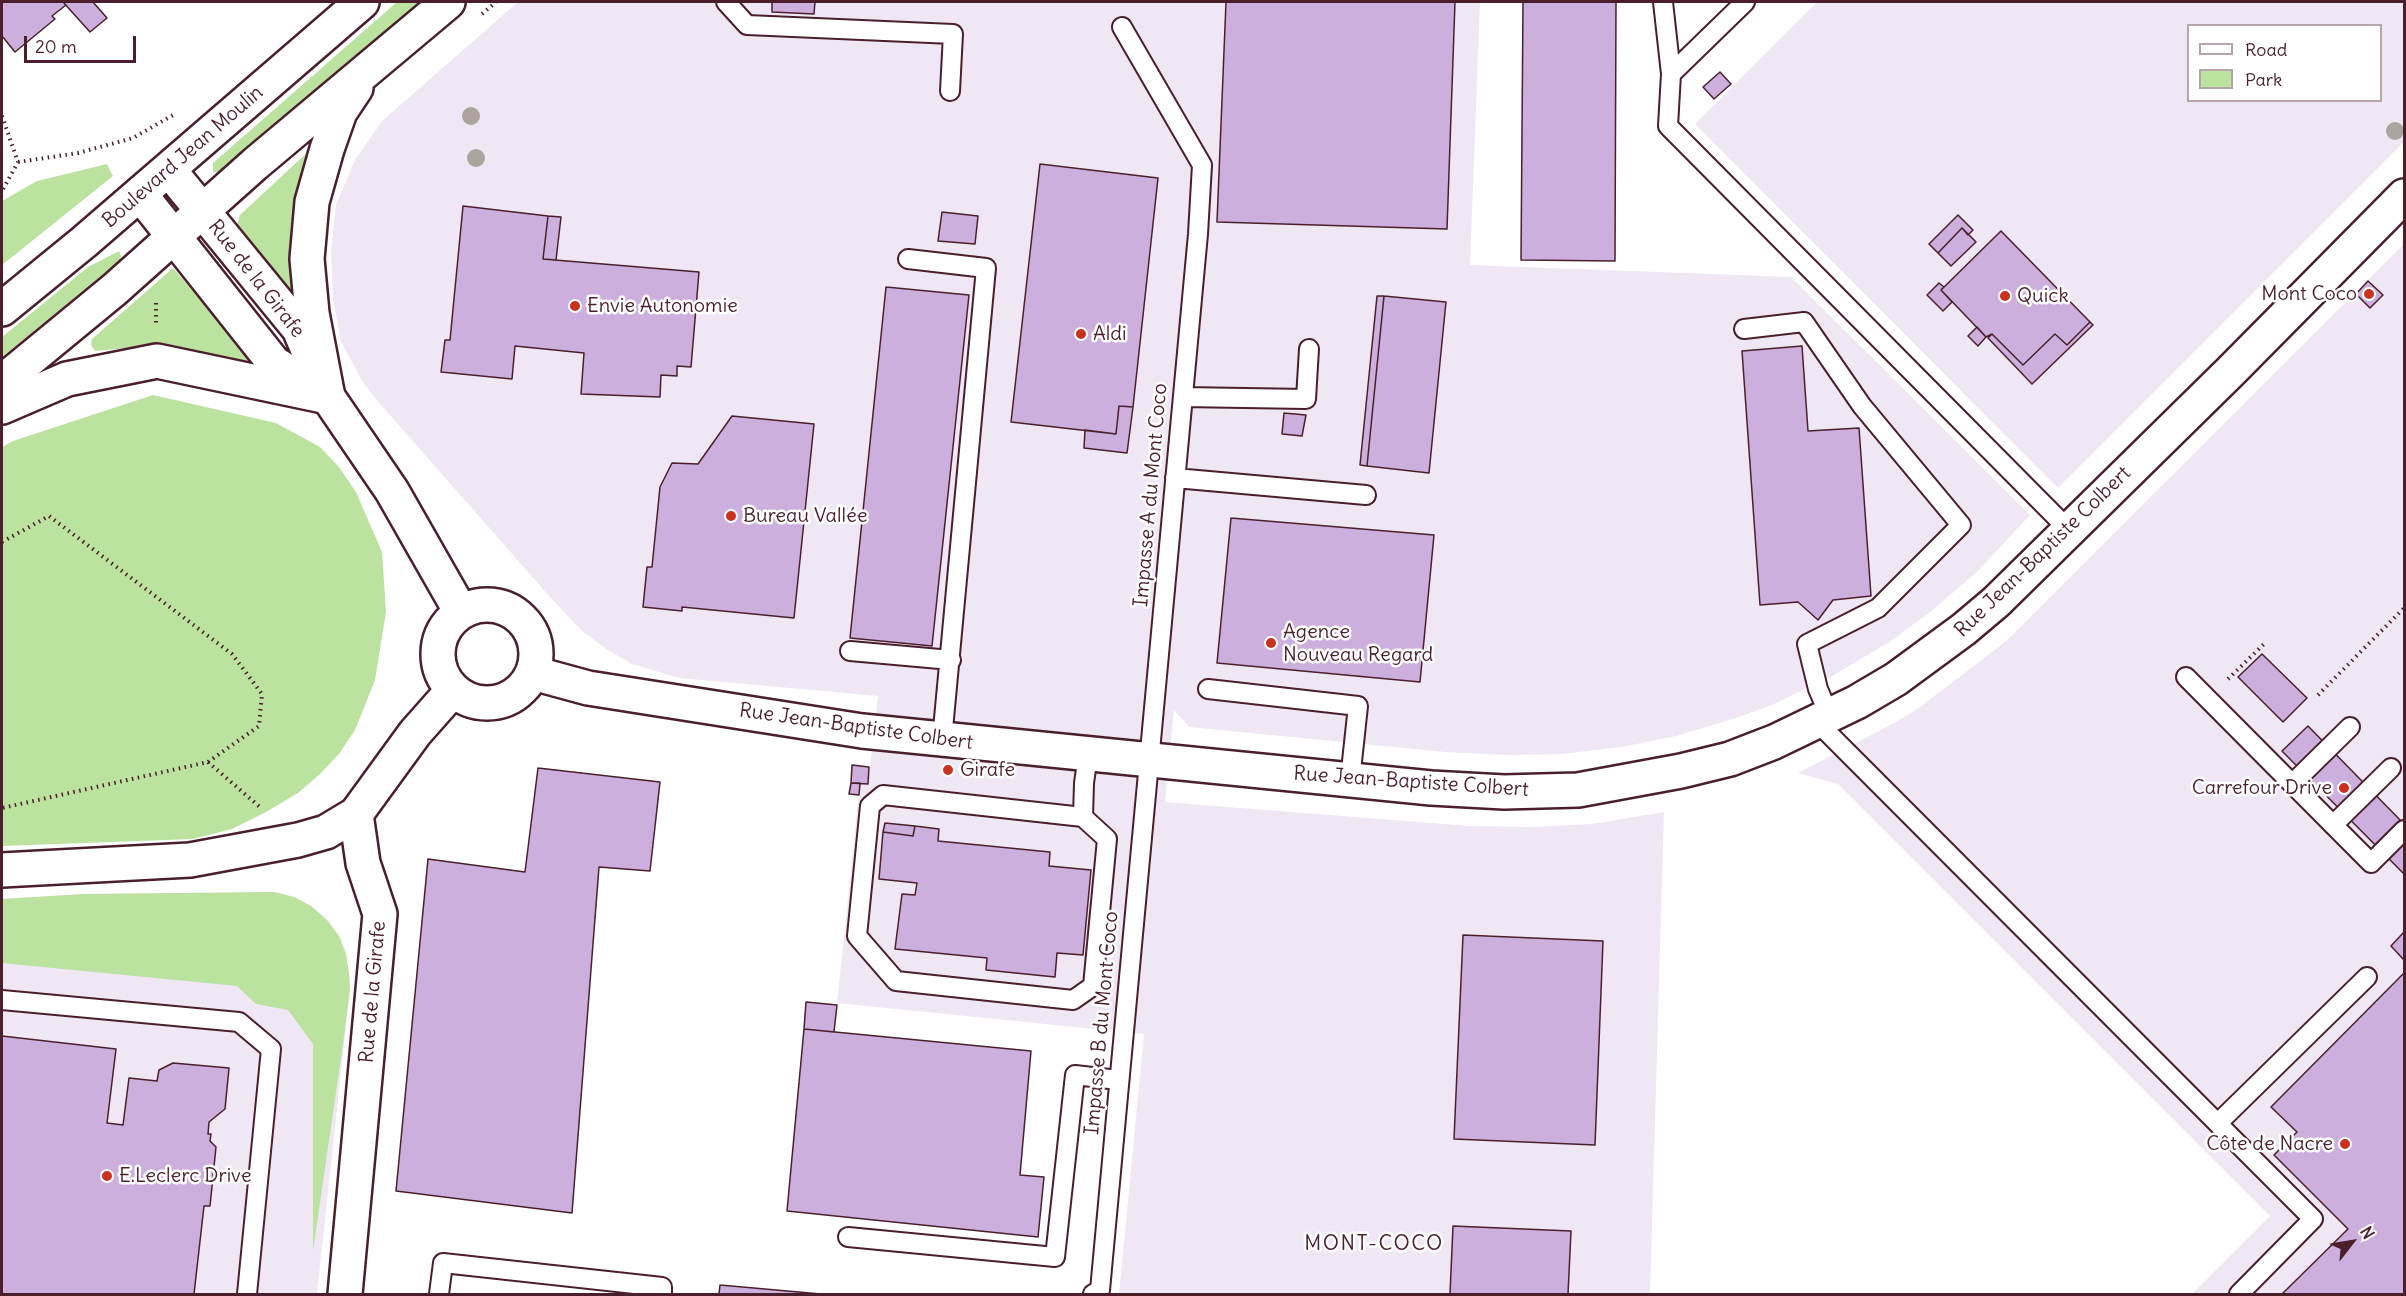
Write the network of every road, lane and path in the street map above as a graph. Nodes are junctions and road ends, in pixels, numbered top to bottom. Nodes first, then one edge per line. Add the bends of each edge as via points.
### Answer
1 (362, 2) edge
2 (448, 2) edge
3 (726, 2) edge
4 (1663, 2) edge
5 (1745, 2) edge
6 (1122, 27) dead end
7 (367, 71) junction
8 (1671, 74) junction
9 (950, 91) dead end
10 (180, 110) dead end
11 (2, 116) edge
12 (18, 162) junction
13 (169, 170) junction
14 (2, 191) edge
15 (140, 194) junction
16 (2404, 196) edge
17 (203, 211) junction
18 (174, 237) junction
19 (908, 259) dead end
20 (2, 309) edge
21 (1744, 329) dead end
22 (1309, 349) dead end
23 (2, 382) edge
24 (328, 397) junction
25 (1183, 397) junction
26 (2, 407) edge
27 (1175, 478) junction
28 (1366, 495) dead end
29 (2069, 530) junction
30 (2, 542) edge
31 (2404, 608) edge
32 (461, 612) junction
33 (2266, 642) dead end
34 (850, 651) dead end
35 (951, 660) junction
36 (533, 673) junction
37 (2186, 677) dead end
38 (1208, 689) dead end
39 (453, 690) junction
40 (2318, 695) dead end
41 (2208, 699) junction
42 (1823, 718) junction
43 (2350, 727) dead end
44 (942, 740) junction
45 (1088, 755) junction
46 (1150, 760) junction
47 (208, 762) junction
48 (2391, 768) dead end
49 (1350, 780) junction
50 (2292, 784) junction
51 (2, 808) edge
52 (261, 808) dead end
53 (356, 814) junction
54 (1083, 817) junction
55 (2333, 825) junction
56 (2404, 830) edge
57 (2, 870) edge
58 (2367, 977) dead end
59 (2, 1000) edge
60 (1118, 1080) junction
61 (2218, 1123) junction
62 (848, 1237) dead end
63 (1097, 1292) edge
64 (247, 1294) edge
65 (345, 1294) edge
66 (439, 1294) edge
67 (662, 1294) edge
68 (2239, 1294) edge

1 - 13 street, Boulevard Jean Moulin
2 - 7 street
3 - 9 lane via 747,25 953,34
4 - 8 lane
5 - 8 lane
6 - 25 lane, Impasse A du Mont Coco via 1202,165
7 - 17 street
7 - 24 street via 340,112 312,202 307,259 312,313
8 - 29 lane via 1668,126
10 - 12 path via 133,138 78,153
11 - 12 path
12 - 14 path
13 - 15 street, Boulevard Jean Moulin
13 - 17 street, Rue de la Girafe
15 - 18 street, Rue de la Girafe
15 - 20 street, Boulevard Jean Moulin
16 - 29 street, Rue Jean-Baptiste Colbert
17 - 18 street
17 - 24 street, Rue de la Girafe via 299,329
18 - 23 street
18 - 24 street, Rue de la Girafe via 274,363
19 - 35 lane via 986,268
21 - 42 lane via 1804,322 1862,406 1961,525 1878,608 1807,644
22 - 25 lane via 1306,399
24 - 26 street via 157,361 67,379
24 - 32 street, Rue de la Girafe via 392,491
25 - 27 lane, Impasse A du Mont Coco
27 - 28 lane
27 - 46 lane, Impasse A du Mont Coco
29 - 42 street, Rue Jean-Baptiste Colbert via 1996,602 1933,653 1896,679
30 - 47 path via 49,516 232,654 262,694 259,726
31 - 40 path
32 - 36 street via 491,604 519,616 535,643
32 - 39 street via 447,624 439,640 442,676
33 - 41 path
34 - 35 lane
35 - 44 lane
36 - 39 street via 512,698 497,703 481,704
36 - 44 street, Rue Jean-Baptiste Colbert via 588,688
37 - 41 lane
38 - 49 lane via 1358,706
39 - 53 street via 415,733
41 - 50 lane
42 - 49 street, Rue Jean-Baptiste Colbert via 1730,759 1578,790 1504,792
42 - 61 lane
43 - 50 lane
44 - 45 street, Rue Jean-Baptiste Colbert
45 - 46 street, Rue Jean-Baptiste Colbert
45 - 54 lane
46 - 49 street, Rue Jean-Baptiste Colbert
46 - 60 lane, Impasse B du Mont Coco
47 - 51 path
47 - 52 path
48 - 55 lane
50 - 55 lane
53 - 57 street via 326,832 298,840 190,860
53 - 65 street, Rue de la Girafe via 363,863 380,914
54 - 54 lane via 883,795 870,806 857,936 896,981 1073,1000 1093,986 1107,839
55 - 56 lane via 2371,863
58 - 61 lane
59 - 64 lane via 239,1022 271,1049
60 - 62 lane via 1075,1075 1055,1257
60 - 63 lane, Impasse B du Mont Coco
61 - 68 lane via 2313,1220
66 - 67 lane via 443,1263 663,1287

